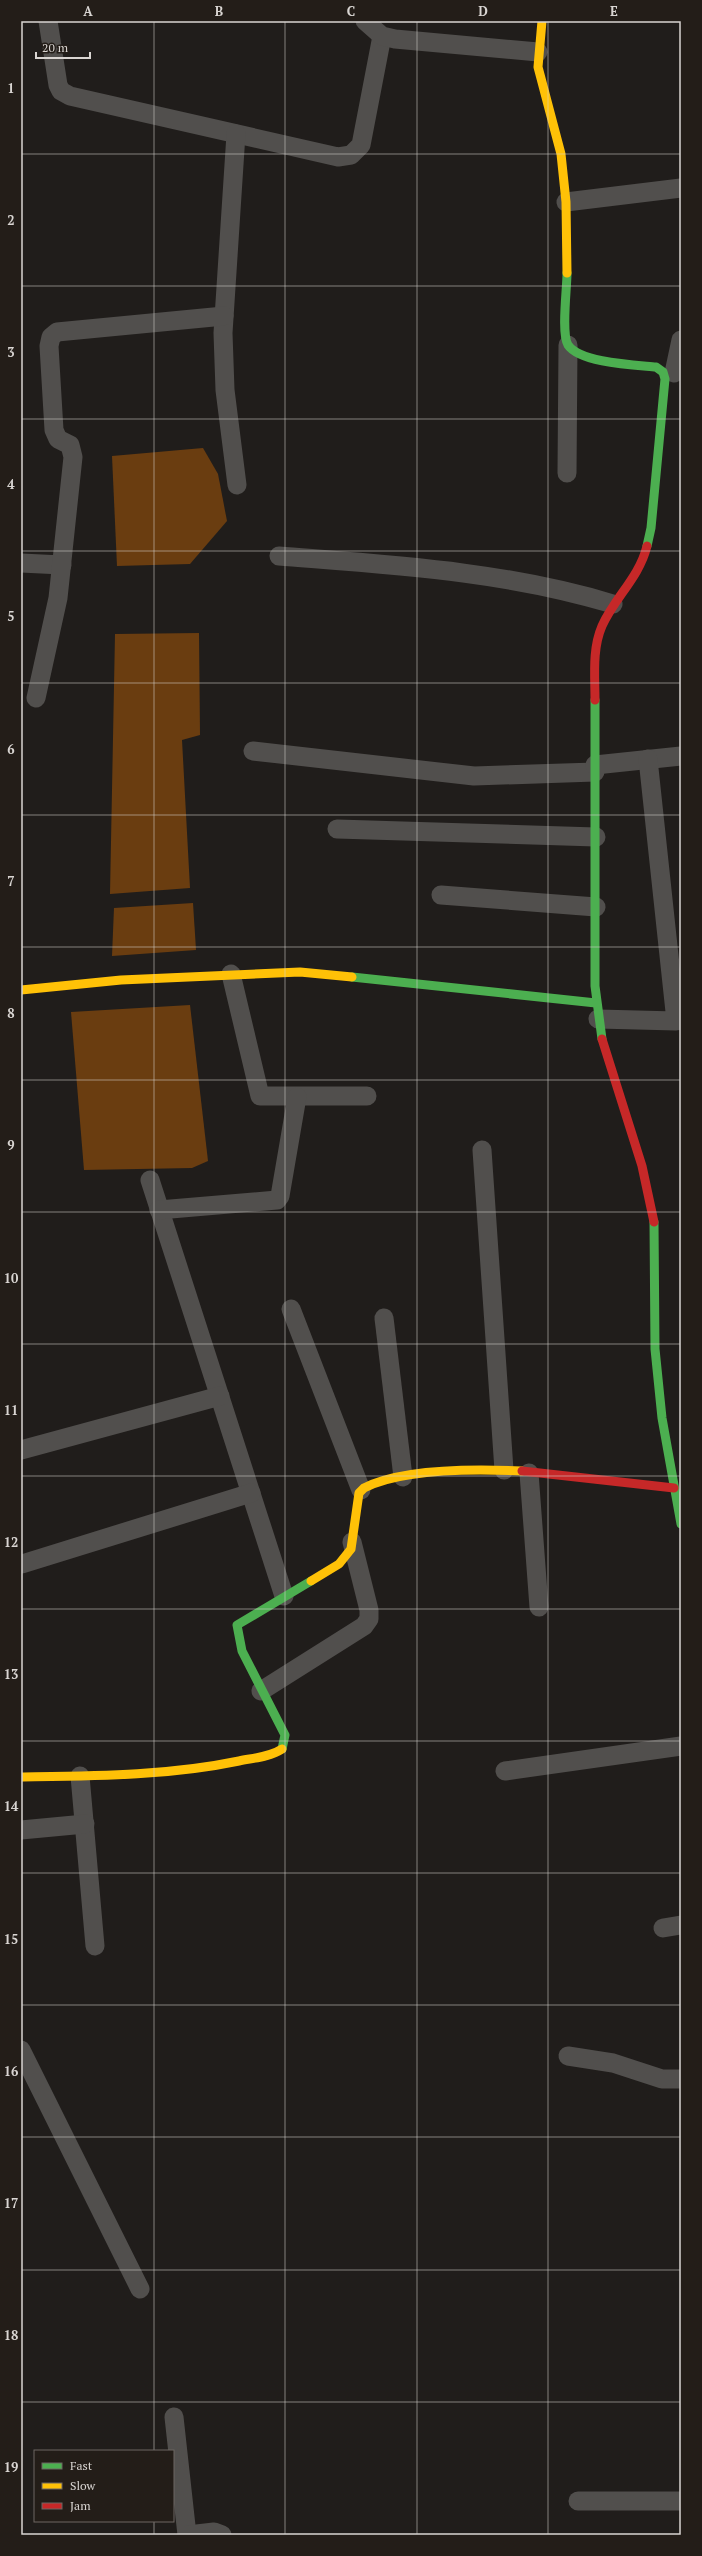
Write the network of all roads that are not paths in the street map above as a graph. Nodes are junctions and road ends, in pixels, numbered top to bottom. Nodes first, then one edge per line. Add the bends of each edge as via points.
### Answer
1 (48, 21) edge
2 (365, 21) edge
3 (542, 21) edge
4 (382, 36) junction
5 (538, 52) junction
6 (236, 134) junction
7 (681, 188) edge
8 (566, 202) junction
9 (224, 316) junction
10 (681, 340) edge
11 (568, 345) junction
12 (673, 373) edge
13 (567, 473) dead end
14 (237, 485) dead end
15 (279, 556) dead end
16 (21, 563) edge
17 (62, 565) junction
18 (613, 604) junction
19 (36, 698) dead end
20 (253, 751) dead end
21 (681, 756) edge
22 (648, 759) junction
23 (595, 768) junction
24 (337, 829) dead end
25 (596, 836) junction
26 (441, 894) dead end
27 (596, 906) junction
28 (231, 974) junction
29 (21, 990) edge
30 (597, 1011) junction
31 (367, 1096) dead end
32 (297, 1097) junction
33 (482, 1150) dead end
34 (150, 1180) dead end
35 (159, 1210) junction
36 (291, 1309) dead end
37 (384, 1318) dead end
38 (220, 1396) junction
39 (21, 1450) edge
40 (504, 1470) junction
41 (529, 1473) junction
42 (403, 1477) junction
43 (674, 1488) junction
44 (360, 1490) junction
45 (251, 1493) junction
46 (680, 1514) edge
47 (681, 1524) edge
48 (352, 1542) junction
49 (22, 1564) dead end
50 (284, 1596) junction
51 (539, 1606) dead end
52 (261, 1691) junction
53 (681, 1746) edge
54 (505, 1771) dead end
55 (80, 1776) junction
56 (21, 1778) edge
57 (85, 1824) junction
58 (21, 1830) edge
59 (681, 1925) edge
60 (663, 1928) dead end
61 (95, 1946) dead end
62 (21, 2050) edge
63 (568, 2056) dead end
64 (681, 2079) edge
65 (140, 2289) dead end
66 (174, 2417) dead end
67 (578, 2501) dead end
68 (681, 2501) edge
69 (188, 2535) edge
70 (222, 2535) edge

1 - 6 street via 58,85 70,96
2 - 4 street
3 - 5 street
4 - 5 street
4 - 6 street via 361,145 351,155 338,158
5 - 8 street via 538,67 561,154
6 - 9 street
7 - 8 street
8 - 11 street via 567,298 564,322
9 - 14 street via 225,390
9 - 17 street via 57,332 51,337 49,346 54,430 58,439 70,445 72,450
10 - 12 street
11 - 12 street via 576,352 595,359 656,367
11 - 13 street
12 - 18 street via 665,384 651,528 646,551 637,573
15 - 18 street via 480,574 564,590
16 - 17 street
17 - 19 street via 58,598
18 - 23 street via 598,634 595,651
20 - 23 street via 468,775
21 - 22 street
22 - 23 street
22 - 30 street via 676,1021
23 - 25 street
24 - 25 street
25 - 27 street
26 - 27 street
27 - 30 street
28 - 29 street via 120,980
28 - 30 street via 318,973
28 - 32 street via 260,1096
30 - 43 street via 617,1094 642,1166 653,1210 654,1349
31 - 32 street
32 - 35 street via 280,1196 277,1200
33 - 40 street
34 - 35 street
35 - 38 street
36 - 44 street
37 - 42 street
38 - 39 street
38 - 45 street
40 - 41 street
40 - 42 street via 455,1470
41 - 43 street
41 - 51 street
42 - 44 street
43 - 46 street
44 - 48 street
45 - 49 street
45 - 50 street
46 - 47 street
48 - 50 street via 347,1556 339,1564
48 - 52 street via 369,1619 364,1626
50 - 52 street via 237,1625 238,1637
52 - 55 street via 286,1736 285,1745 278,1752 215,1766
53 - 54 street
55 - 56 street
55 - 57 street
57 - 58 street
57 - 61 street
59 - 60 street
62 - 65 street
63 - 64 street via 613,2063 662,2079
66 - 69 street
67 - 68 street
69 - 70 street via 214,2532

